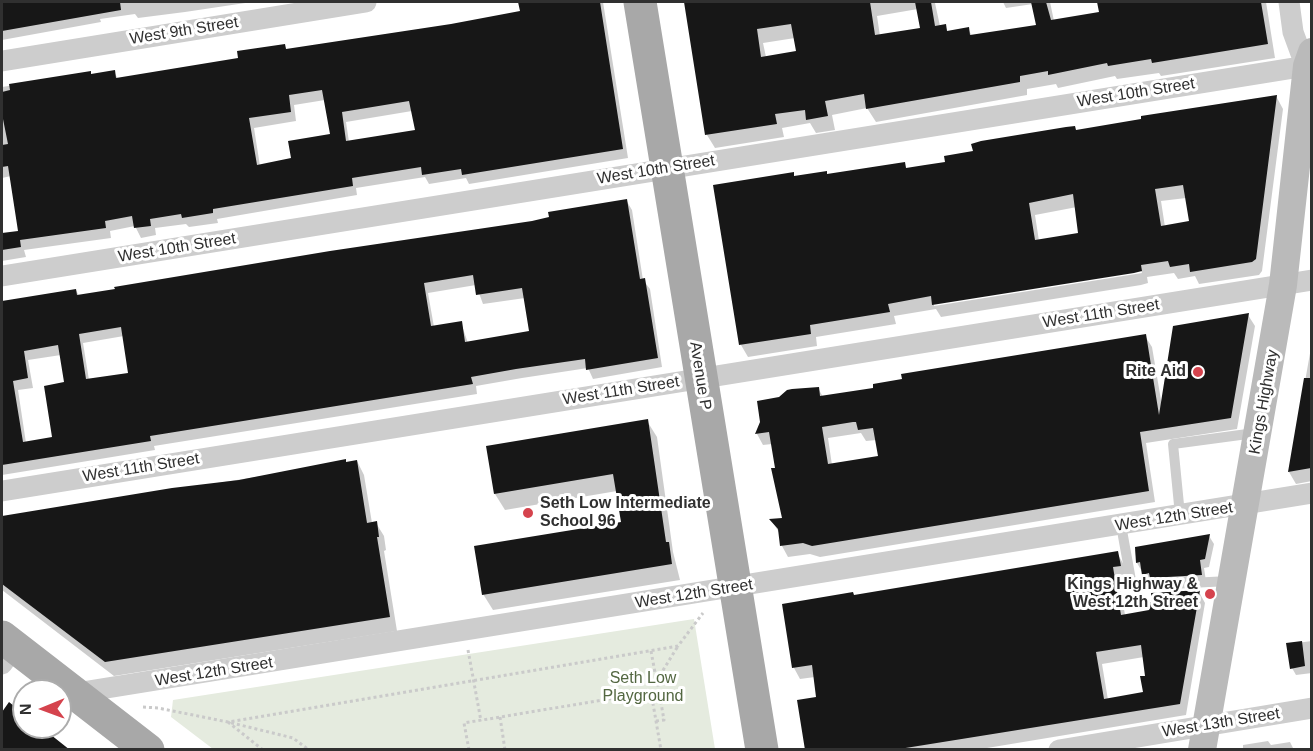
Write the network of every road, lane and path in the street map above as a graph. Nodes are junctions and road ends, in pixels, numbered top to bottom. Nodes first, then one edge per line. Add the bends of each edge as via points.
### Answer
1 (366, 2) edge
2 (640, 2) edge
3 (1289, 2) edge
4 (2, 61) edge
5 (1310, 68) edge
6 (666, 168) junction
7 (2, 276) edge
8 (1311, 279) edge
9 (1283, 285) junction
10 (701, 378) junction
11 (1259, 433) junction
12 (2, 490) edge
13 (1311, 493) edge
14 (1246, 505) junction
15 (1180, 514) junction
16 (1121, 525) junction
17 (1232, 581) junction
18 (734, 587) junction
19 (703, 613) dead end
20 (678, 646) junction
21 (6, 649) edge
22 (468, 650) dead end
23 (651, 651) junction
24 (657, 680) junction
25 (474, 681) junction
26 (76, 693) junction
27 (143, 707) dead end
28 (1311, 708) edge
29 (500, 717) junction
30 (481, 721) junction
31 (656, 721) junction
32 (228, 722) junction
33 (1204, 738) edge
34 (148, 750) edge
35 (263, 750) edge
36 (309, 750) edge
37 (469, 750) edge
38 (505, 750) edge
39 (661, 750) edge
40 (762, 750) edge
41 (1059, 750) edge

1 - 4 street, West 9th Street
2 - 6 main road, Avenue P
3 - 5 street via 1293,32
5 - 6 street, West 10th Street
5 - 9 street, Kings Highway
6 - 7 street, West 10th Street
6 - 10 main road, Avenue P
8 - 9 street, West 11th Street
9 - 10 street, West 11th Street
9 - 11 street, Kings Highway
10 - 12 street, West 11th Street
10 - 18 main road, Avenue P
11 - 14 street, Kings Highway
11 - 15 lane via 1173,444
13 - 14 street, West 12th Street
14 - 15 street, West 12th Street
14 - 17 street, Kings Highway
15 - 16 street, West 12th Street
16 - 17 lane via 1132,586
16 - 18 street, West 12th Street
17 - 33 street, Kings Highway
18 - 26 street, West 12th Street
18 - 40 main road, Avenue P
19 - 20 path
20 - 23 path
20 - 24 path
21 - 26 main road
22 - 25 path
23 - 24 path
23 - 25 path
24 - 31 path via 664,720
25 - 30 path
25 - 32 path
26 - 34 main road
27 - 32 path
28 - 33 street, West 13th Street
29 - 30 path
29 - 31 path via 651,692
29 - 38 path
30 - 37 path via 464,723
31 - 39 path
32 - 35 path
32 - 36 path via 293,738
33 - 41 street, West 13th Street

